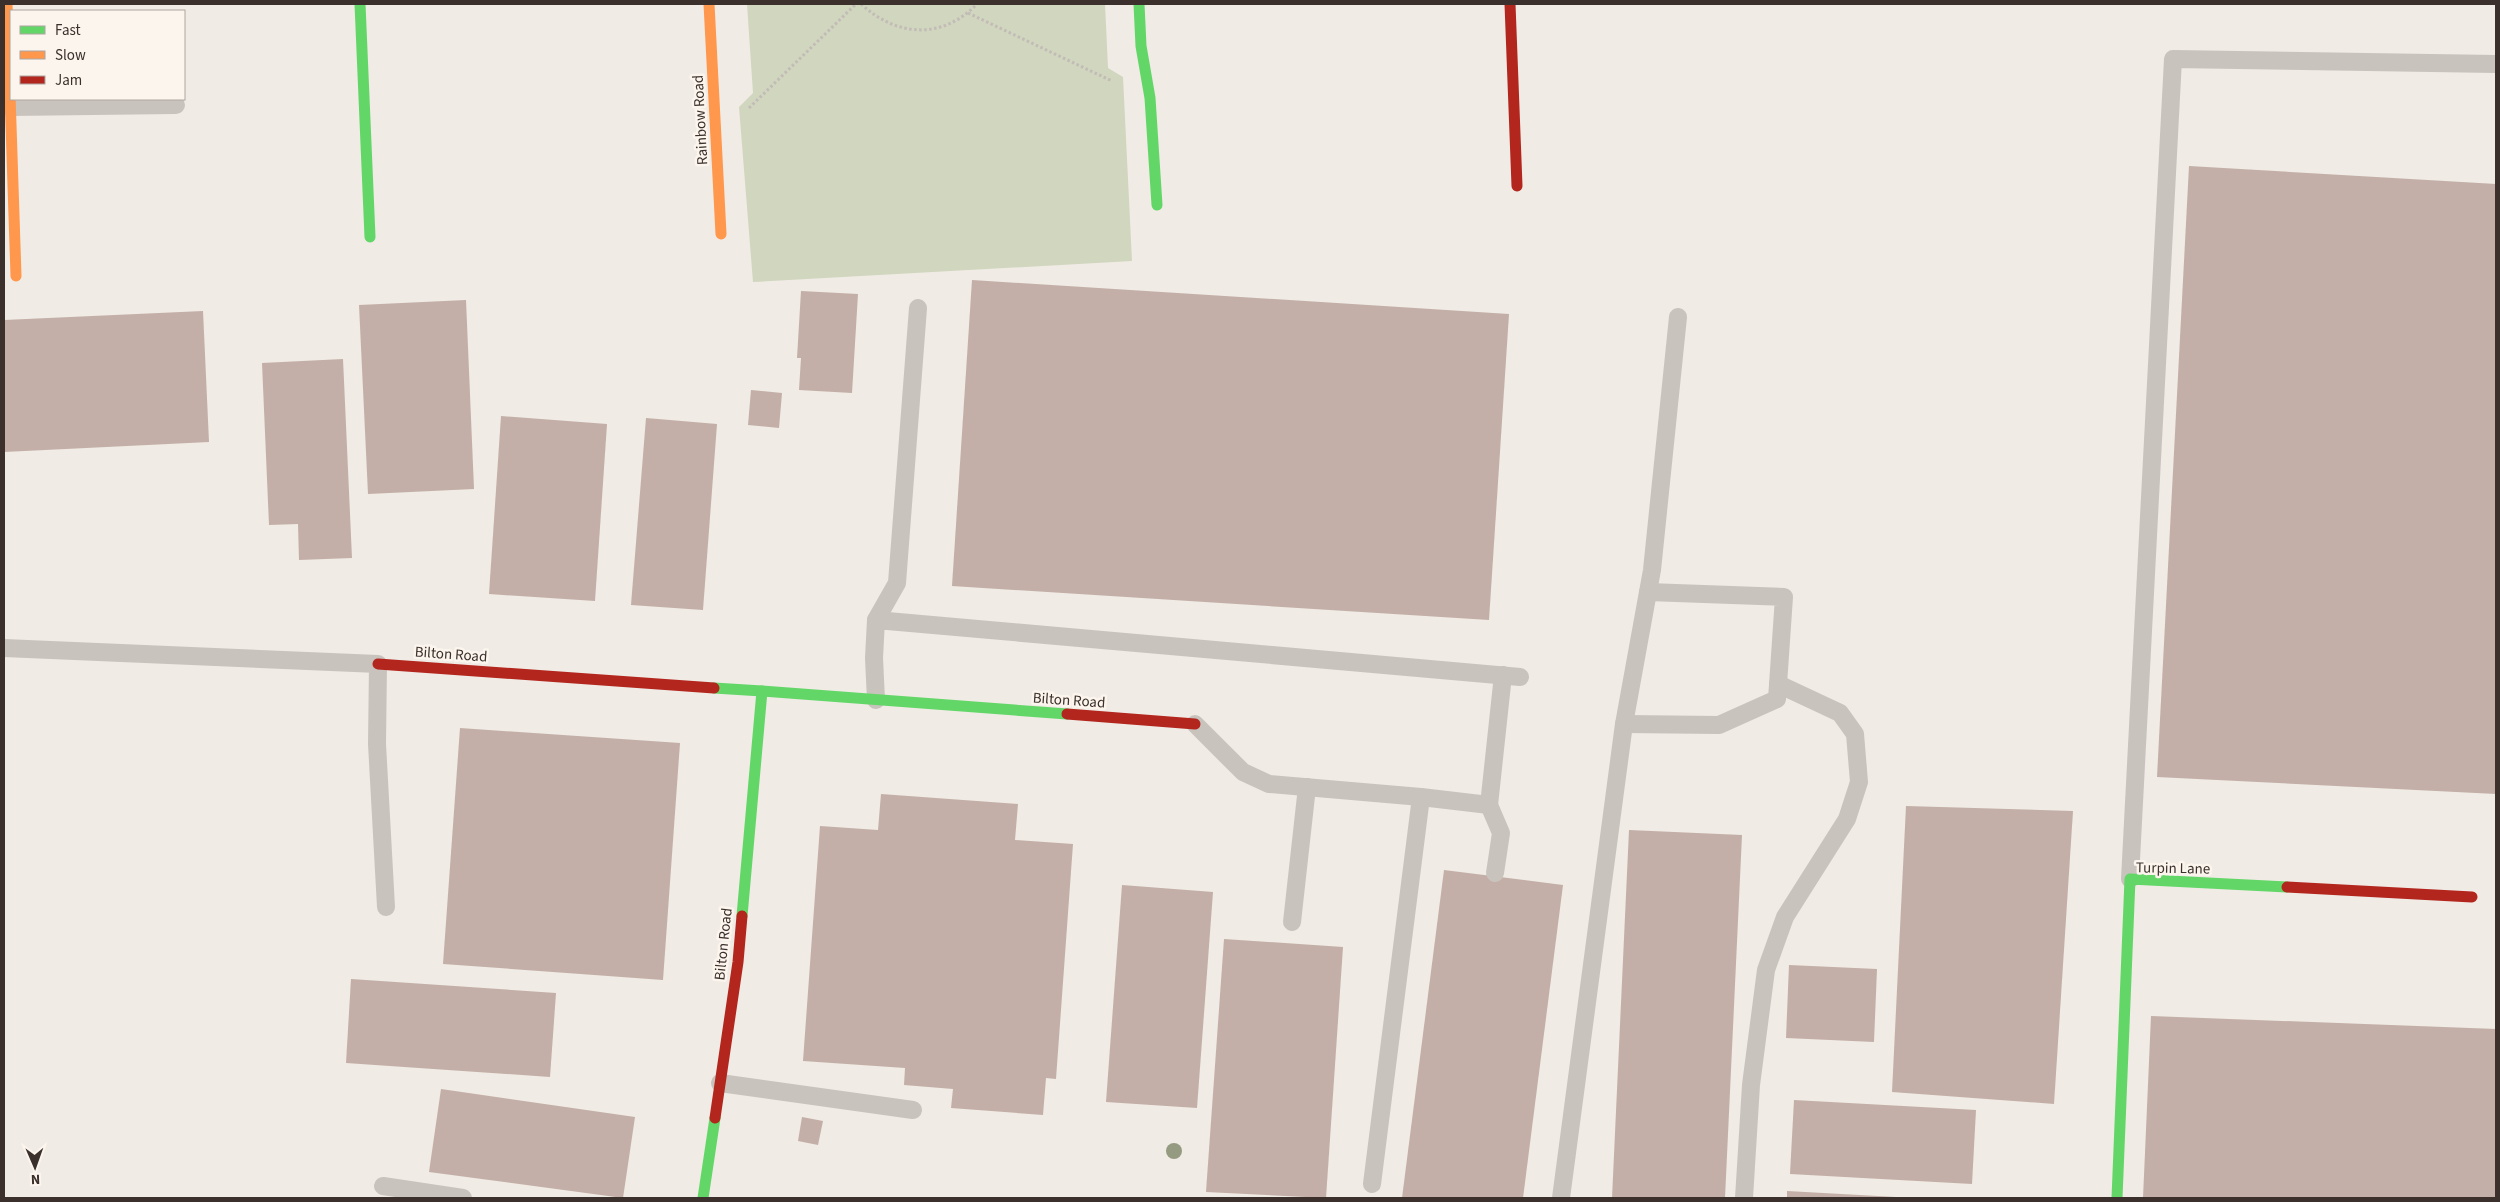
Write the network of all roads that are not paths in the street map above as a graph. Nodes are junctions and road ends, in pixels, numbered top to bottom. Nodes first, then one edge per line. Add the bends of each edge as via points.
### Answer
1 (7, 4) edge
2 (360, 4) edge
3 (709, 4) edge
4 (1140, 4) edge
5 (1510, 4) edge
6 (2496, 64) edge
7 (176, 106) dead end
8 (10, 107) junction
9 (1517, 186) dead end
10 (1157, 206) dead end
11 (721, 234) dead end
12 (370, 237) dead end
13 (16, 276) dead end
14 (918, 308) dead end
15 (1678, 317) dead end
16 (1648, 592) junction
17 (876, 620) junction
18 (4, 648) edge
19 (378, 664) junction
20 (1778, 684) junction
21 (762, 691) junction
22 (876, 700) junction
23 (1195, 724) joint
24 (1624, 724) junction
25 (1307, 787) junction
26 (1421, 797) junction
27 (1488, 805) junction
28 (1496, 873) dead end
29 (2130, 879) junction
30 (2472, 897) dead end
31 (386, 907) dead end
32 (1292, 922) dead end
33 (720, 1083) junction
34 (913, 1110) dead end
35 (1372, 1184) dead end
36 (383, 1186) dead end
37 (463, 1198) edge
38 (703, 1198) edge
39 (1561, 1198) edge
40 (1744, 1198) edge
41 (2117, 1198) edge

1 - 8 street
2 - 12 street
3 - 11 street, Rainbow Road
4 - 10 street via 1141,46 1150,98
5 - 9 street
6 - 29 lane via 2173,59
7 - 8 lane
8 - 13 street
14 - 17 lane via 897,583
15 - 16 lane
16 - 20 lane via 1784,597
16 - 24 lane
17 - 22 lane
17 - 27 lane via 1512,676
18 - 19 lane
19 - 21 street, Bilton Road
19 - 31 lane via 378,744
20 - 24 lane via 1777,699 1719,725
20 - 40 lane via 1840,713 1855,734 1859,782 1847,819 1785,917 1766,970 1751,1085
21 - 22 street, Bilton Road
21 - 33 street, Bilton Road via 738,962
22 - 23 street, Bilton Road
23 - 25 lane via 1243,772 1269,784
24 - 39 lane
25 - 26 lane
25 - 32 lane
26 - 27 lane
26 - 35 lane
27 - 28 lane via 1501,833
29 - 30 street, Turpin Lane
29 - 41 street, Turpin Lane
33 - 34 lane
33 - 38 street, Bilton Road
36 - 37 lane

